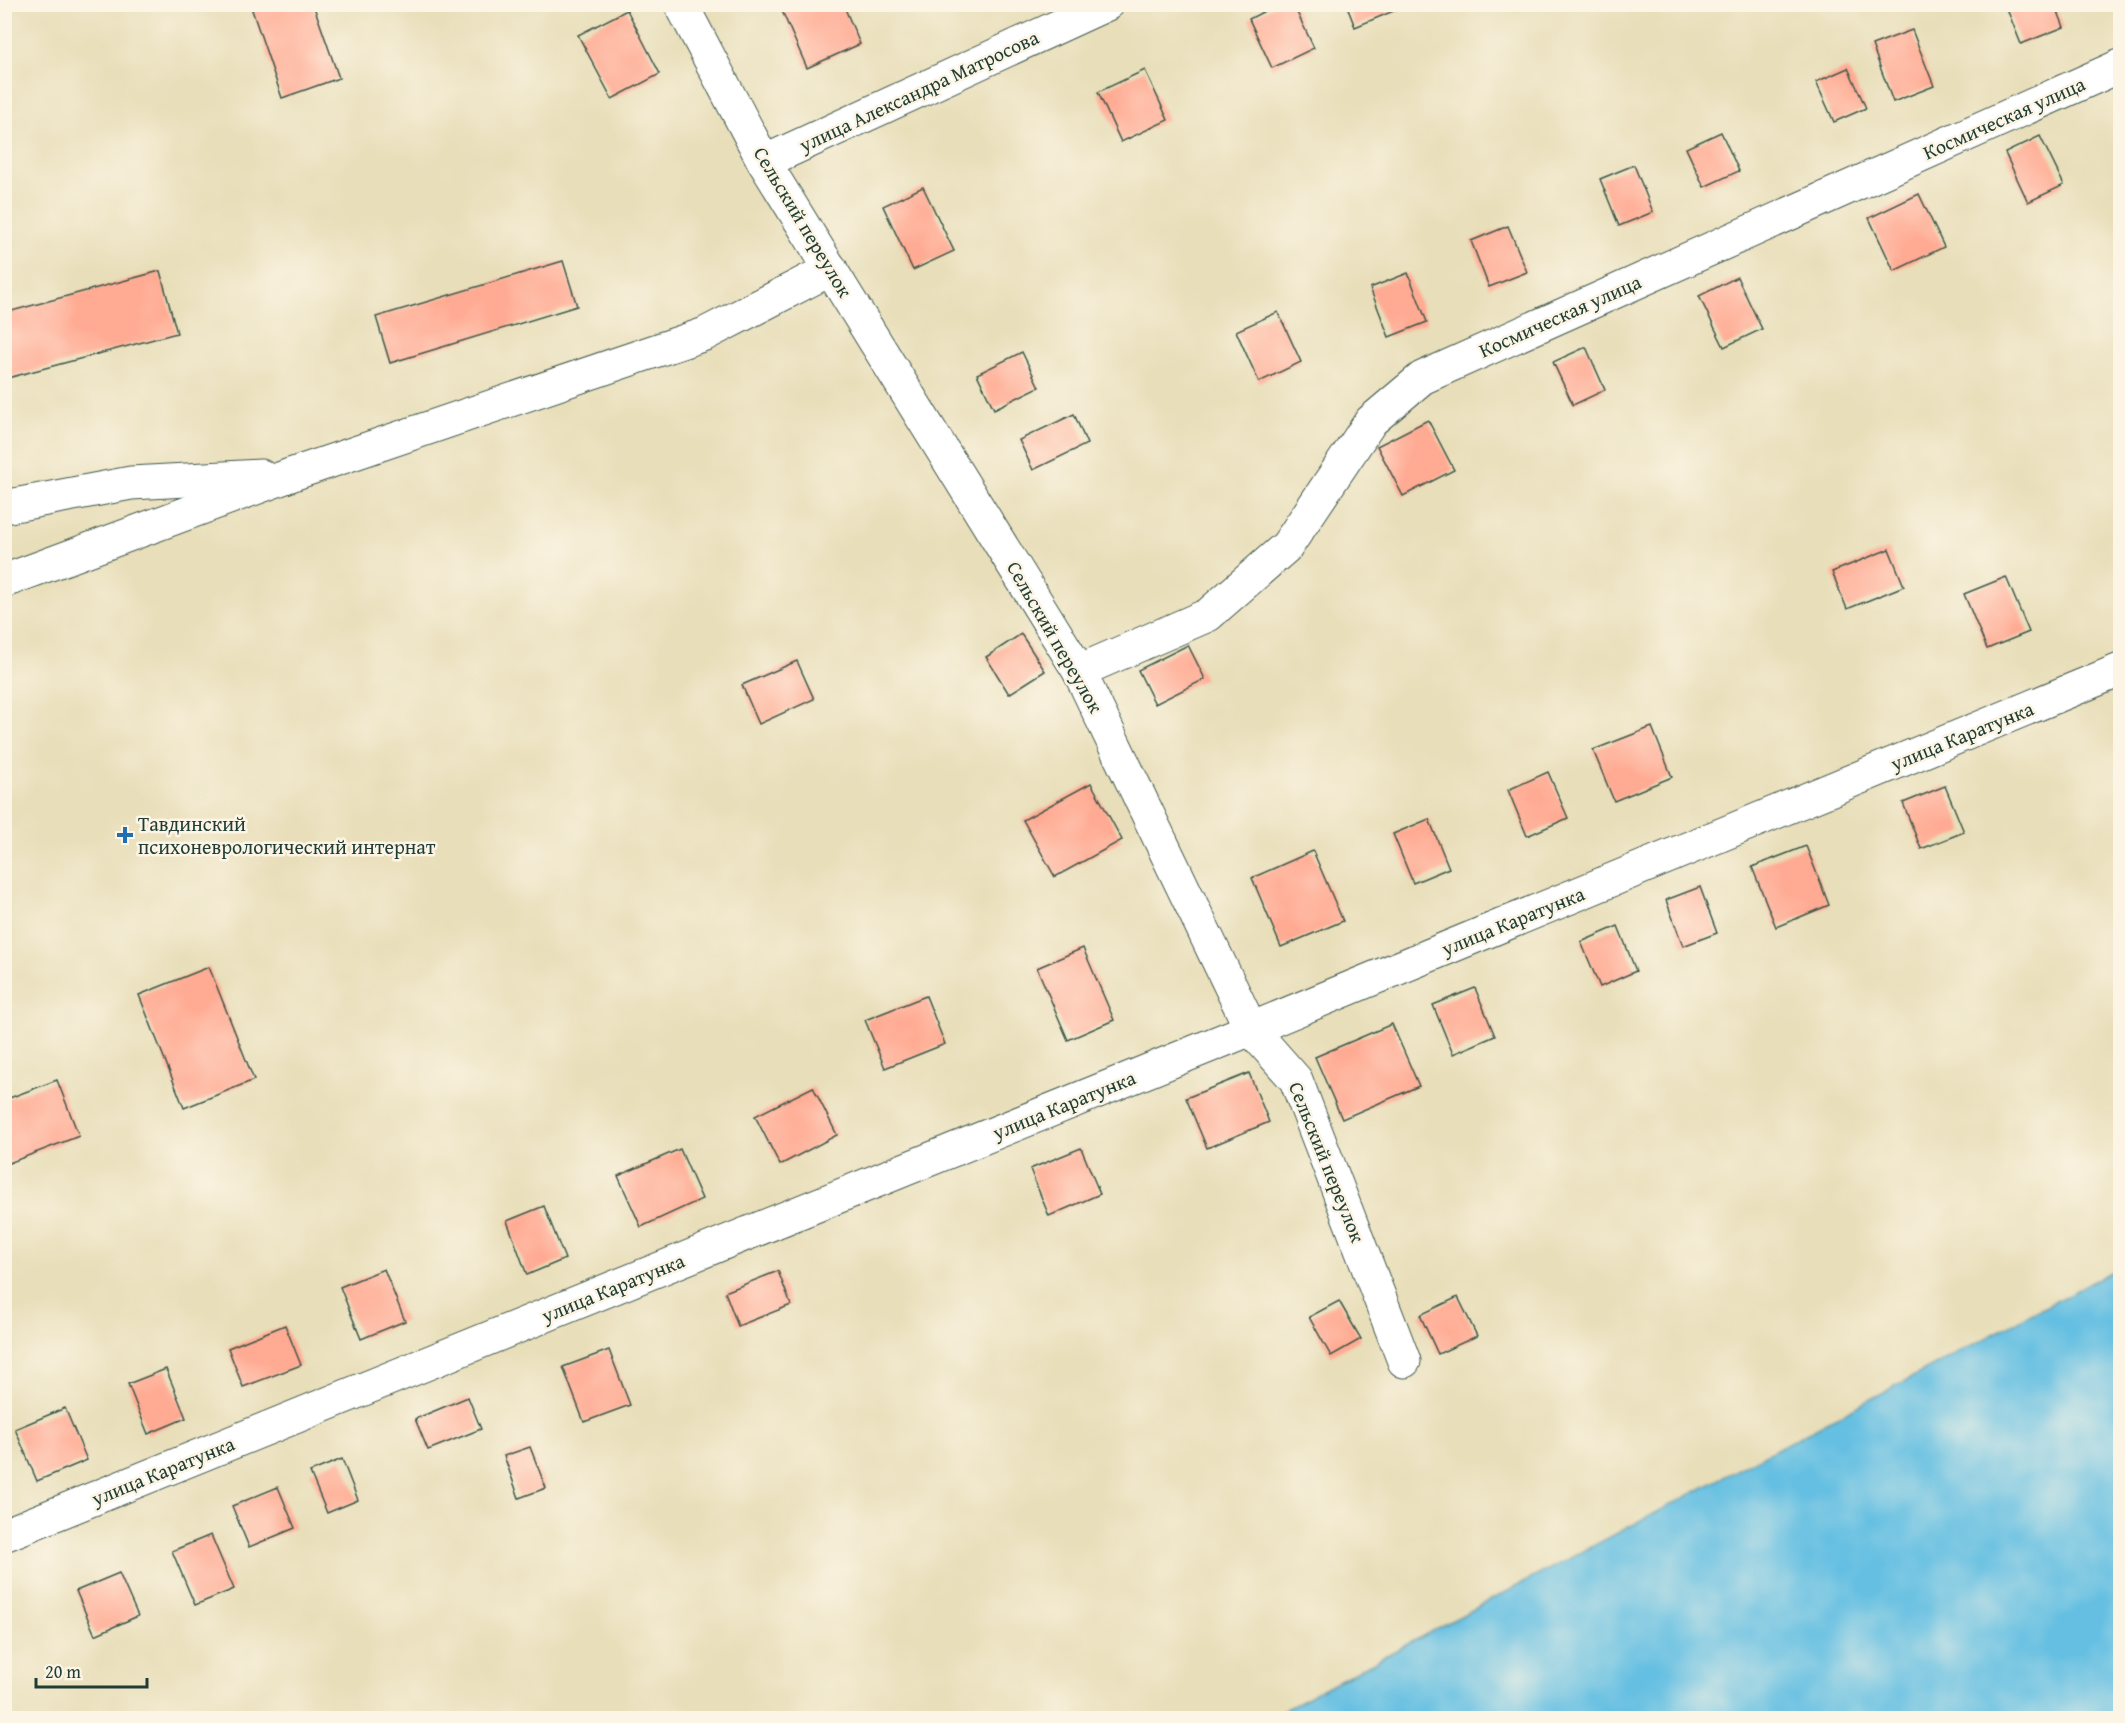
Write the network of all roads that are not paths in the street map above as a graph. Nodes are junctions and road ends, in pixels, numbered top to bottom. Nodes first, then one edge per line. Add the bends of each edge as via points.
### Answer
1 (681, 4) edge
2 (1107, 4) edge
3 (2121, 66) edge
4 (764, 162) junction
5 (831, 269) junction
6 (293, 474) junction
7 (4, 507) edge
8 (4, 581) edge
9 (2121, 670) edge
10 (1079, 671) junction
11 (1251, 1029) junction
12 (1404, 1361) dead end
13 (4, 1535) edge

1 - 4 street, Сельский переулок
2 - 4 street, улица Александра Матросова
3 - 10 street, Космическая улица via 1422,378 1371,421 1287,546 1208,615
4 - 5 street, Сельский переулок
5 - 6 street via 705,334
5 - 10 street, Сельский переулок
6 - 7 street via 131,483
6 - 8 street
9 - 11 street, улица Каратунка
10 - 11 street, Сельский переулок
11 - 12 street, Сельский переулок via 1296,1080
11 - 13 street, улица Каратунка

